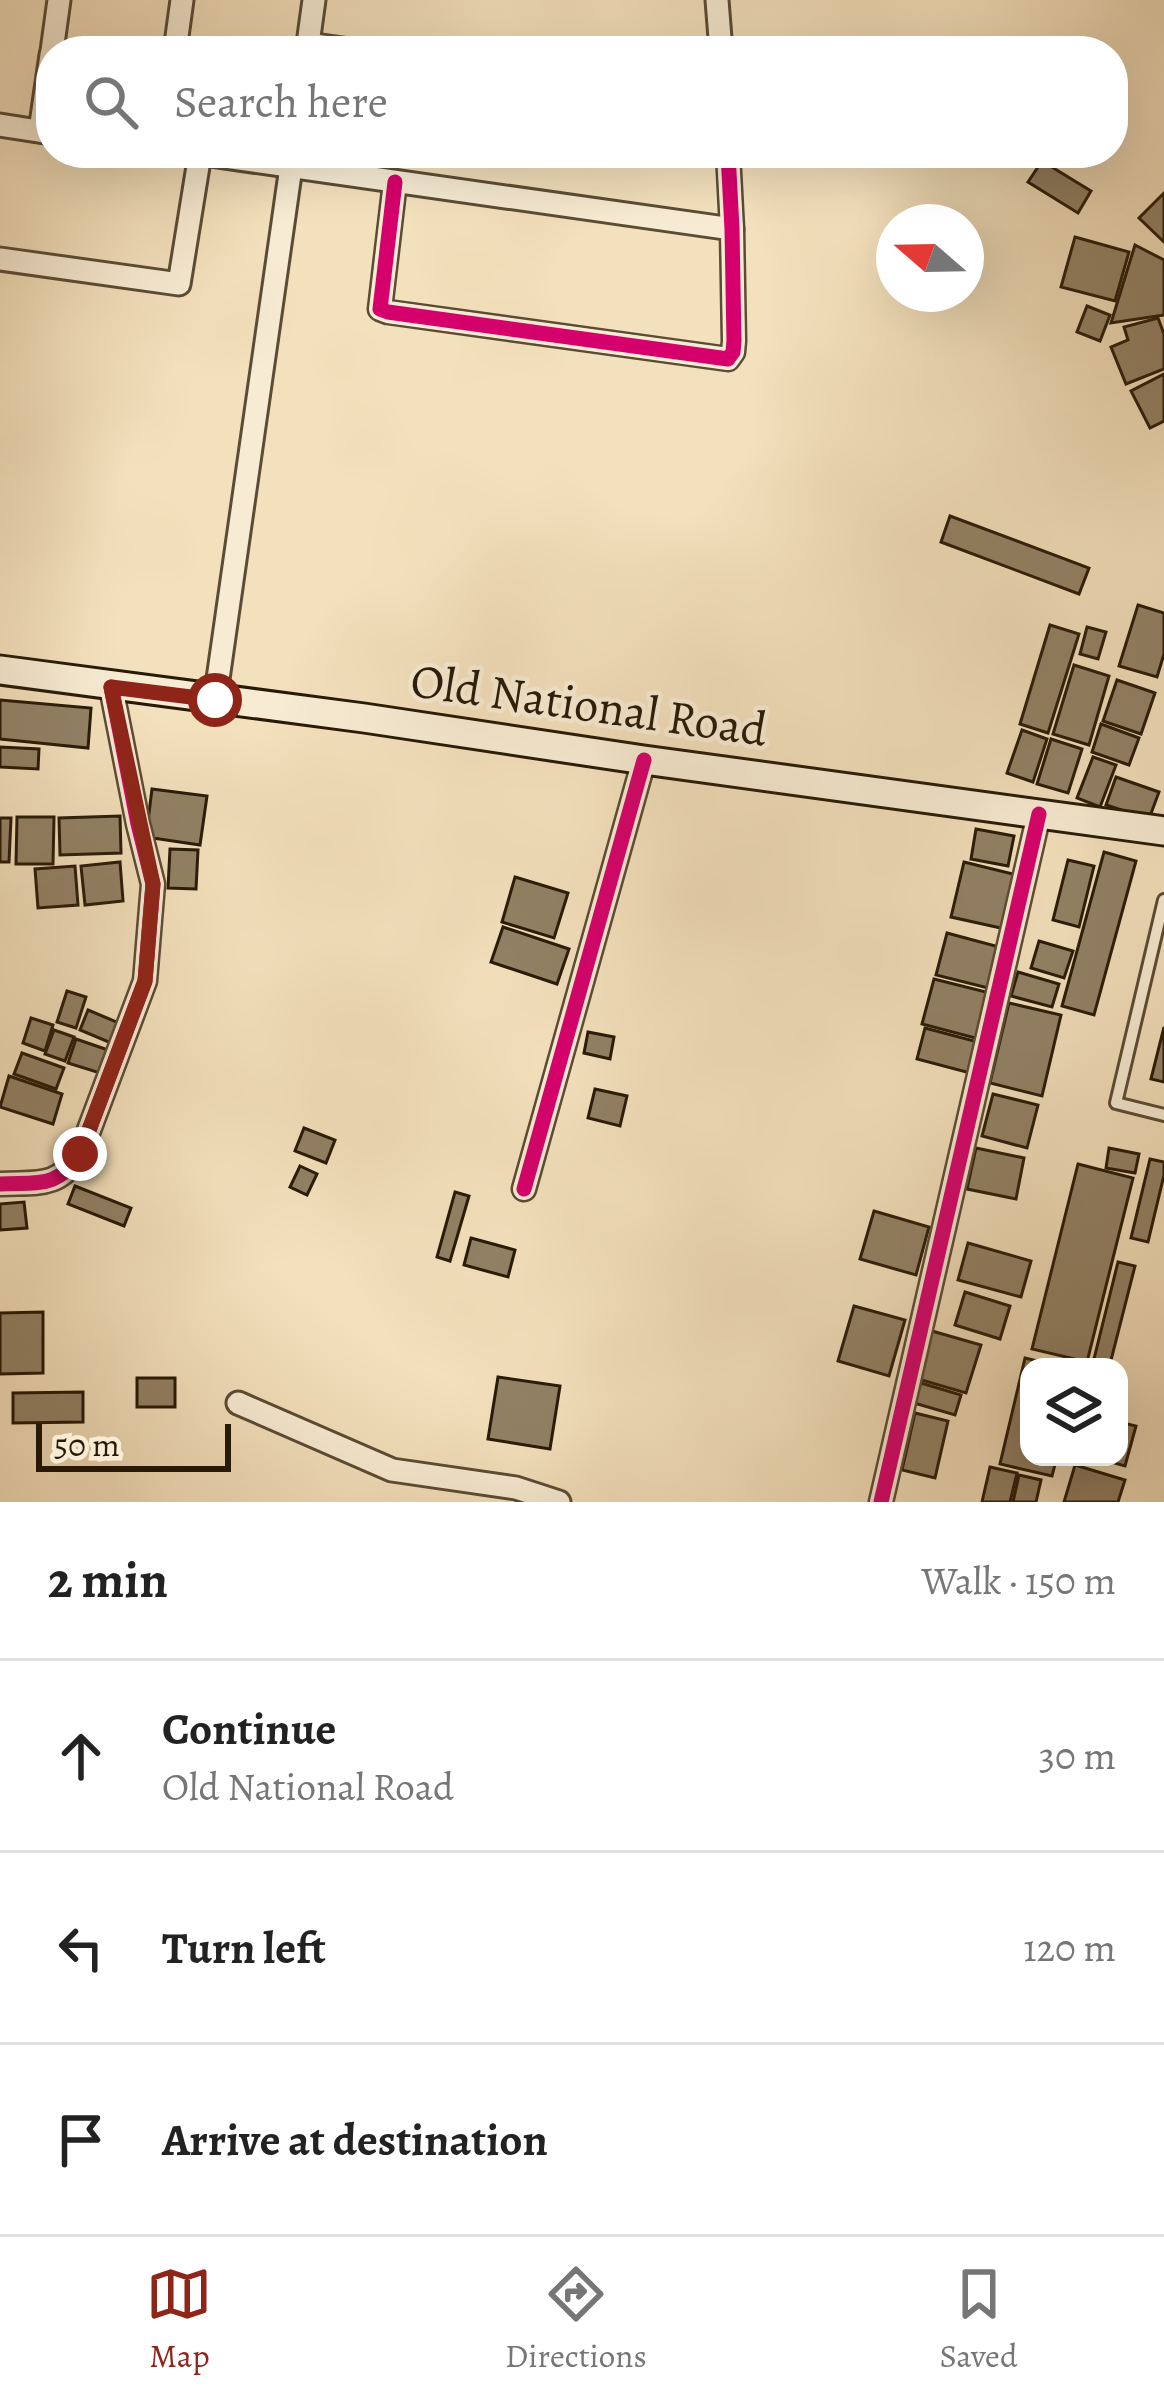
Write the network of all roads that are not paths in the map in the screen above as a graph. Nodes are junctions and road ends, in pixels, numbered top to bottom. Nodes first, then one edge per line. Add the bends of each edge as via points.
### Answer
1 (59, 0) edge
2 (182, 0) edge
3 (314, 0) edge
4 (717, 0) edge
5 (54, 36) edge
6 (177, 36) edge
7 (310, 36) edge
8 (720, 36) edge
9 (0, 125) edge
10 (36, 130) edge
11 (196, 168) edge
12 (291, 168) edge
13 (329, 168) edge
14 (729, 168) edge
15 (395, 182) junction
16 (732, 229) junction
17 (0, 259) edge
18 (0, 670) edge
19 (111, 687) junction
20 (215, 700) junction
21 (644, 760) junction
22 (1039, 814) junction
23 (1164, 831) edge
24 (1164, 900) edge
25 (1164, 1115) edge
26 (0, 1184) edge
27 (524, 1189) dead end
28 (238, 1403) dead end
29 (559, 1502) edge
30 (881, 1502) edge

1 - 5 street
2 - 6 street
3 - 7 street
4 - 8 street
9 - 10 street
11 - 17 street via 179,284
12 - 20 street
13 - 15 street
14 - 16 street
15 - 16 street
15 - 16 street via 380,309 388,312 728,358
18 - 19 main road, Old National Road
19 - 20 main road, Old National Road
19 - 26 street via 153,884 145,981 67,1173
20 - 21 main road, Old National Road
21 - 22 main road, Old National Road
21 - 27 street
22 - 23 main road, Old National Road
22 - 30 street
24 - 25 lane via 1115,1103
28 - 29 street via 392,1470

